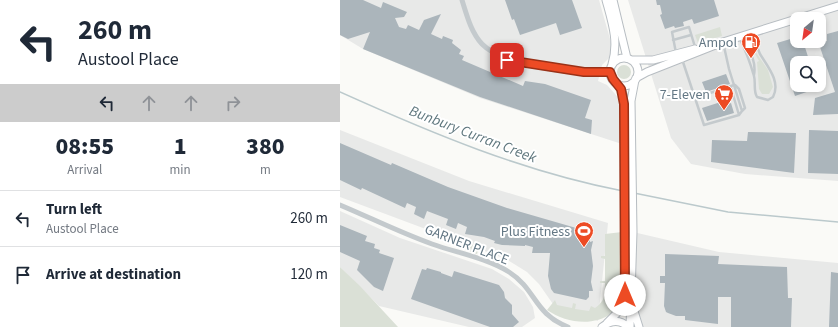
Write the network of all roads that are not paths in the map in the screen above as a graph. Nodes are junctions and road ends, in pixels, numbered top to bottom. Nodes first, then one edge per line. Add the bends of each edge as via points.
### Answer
1 (462, 0) edge
2 (606, 0) edge
3 (613, 0) edge
4 (838, 6) edge
5 (752, 32) junction
6 (691, 35) junction
7 (738, 37) junction
8 (673, 40) junction
9 (723, 42) junction
10 (695, 49) junction
11 (679, 55) junction
12 (629, 59) junction
13 (611, 69) junction
14 (635, 79) junction
15 (618, 84) junction
16 (734, 85) junction
17 (731, 88) junction
18 (695, 98) junction
19 (739, 115) junction
20 (629, 156) junction
21 (340, 205) edge
22 (629, 231) junction
23 (632, 294) junction
24 (605, 325) edge
25 (568, 327) edge
26 (629, 327) edge
27 (639, 327) edge

1 - 13 street via 470,26 478,39 500,57 570,71 596,73
2 - 13 main road via 615,36 615,53
3 - 12 main road
4 - 5 main road
5 - 7 main road
5 - 7 lane via 760,53 773,74 776,87 773,98 768,100 757,97 754,92 754,77
6 - 8 lane
6 - 8 lane via 689,27 672,32
6 - 10 lane
7 - 9 main road
8 - 11 lane
9 - 10 main road
9 - 11 main road
9 - 16 lane
10 - 11 main road
11 - 12 main road via 644,61
11 - 14 main road
11 - 18 lane
12 - 13 main road via 618,60
12 - 14 main road via 637,68
13 - 15 main road via 613,79
14 - 15 main road via 626,85
14 - 20 main road via 631,101
15 - 20 main road via 624,100
16 - 17 lane
16 - 19 lane via 742,111
17 - 18 lane
17 - 19 lane
18 - 19 lane via 704,125
20 - 22 main road
21 - 25 street, GARNER PLACE via 432,244 507,271 520,282 542,311
22 - 23 main road
22 - 24 main road via 625,299 621,309
23 - 26 main road
23 - 27 main road via 634,314
24 - 26 main road via 619,322

